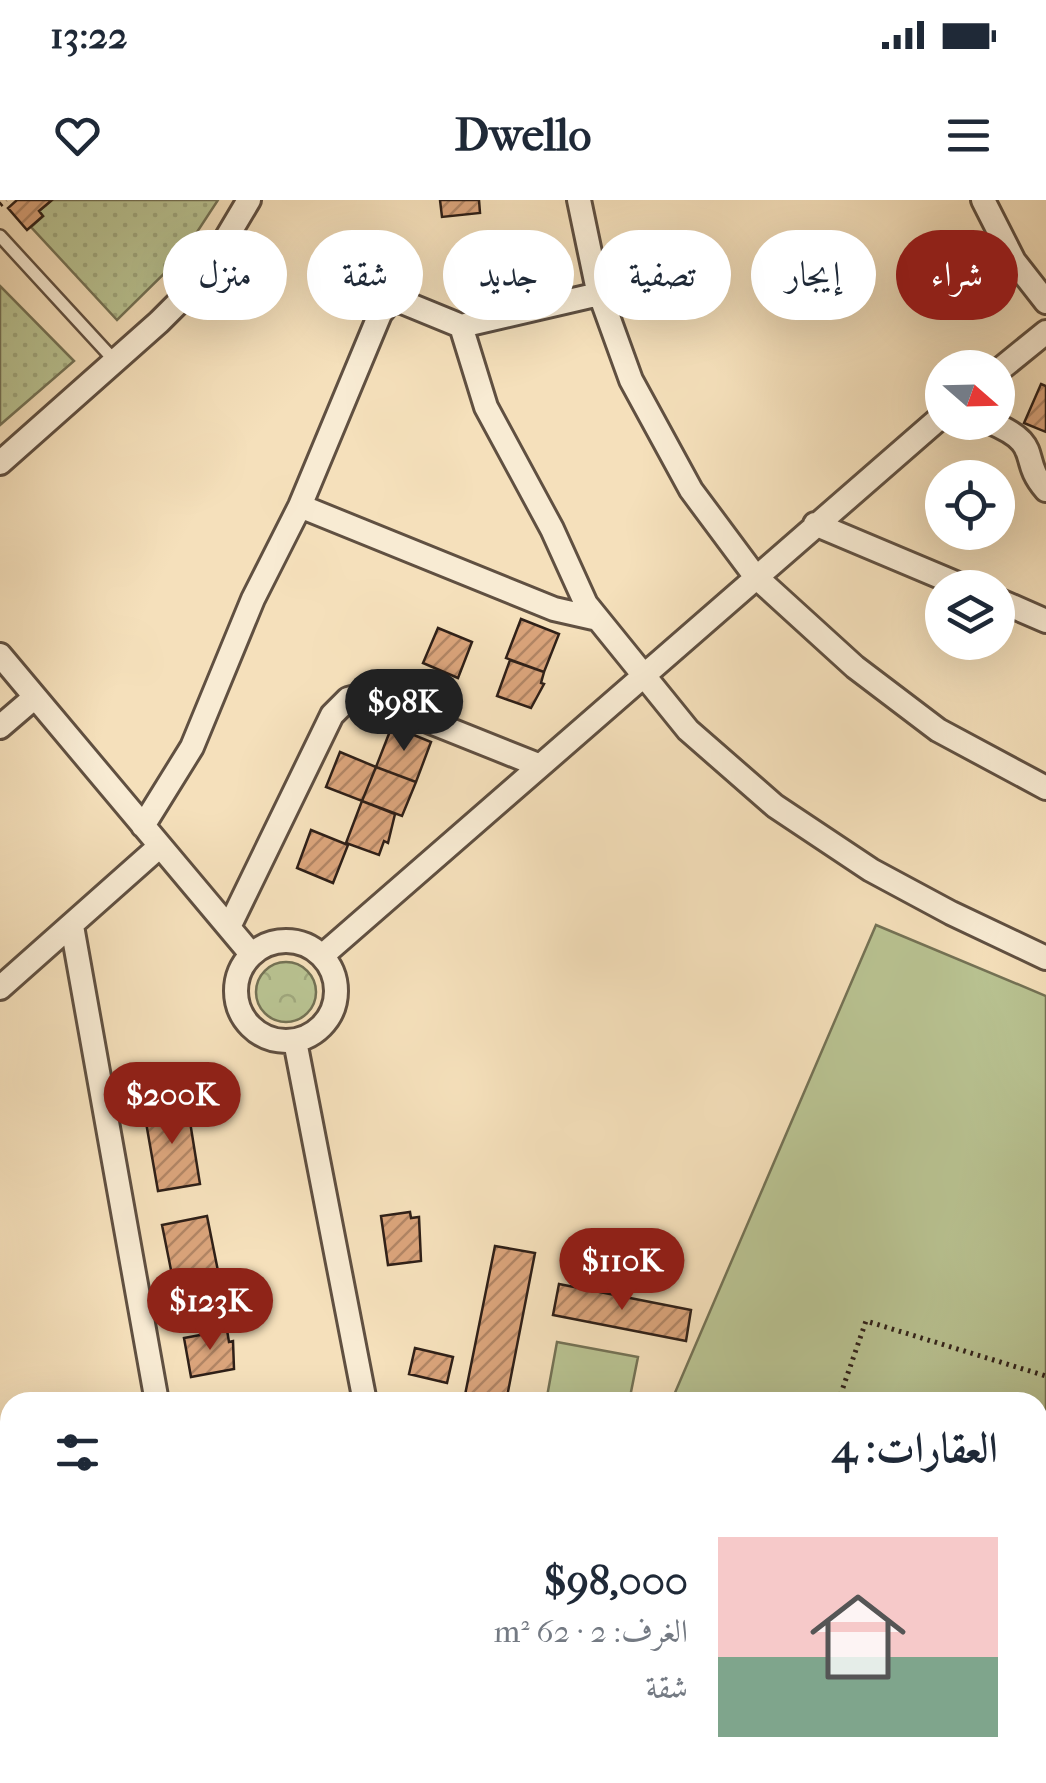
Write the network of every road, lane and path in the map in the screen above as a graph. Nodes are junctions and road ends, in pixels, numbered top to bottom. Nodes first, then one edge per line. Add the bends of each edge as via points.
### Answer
1 (6, 200) edge
2 (249, 200) edge
3 (579, 200) edge
4 (983, 200) edge
5 (0, 206) edge
6 (0, 236) edge
7 (594, 267) edge
8 (594, 295) edge
9 (1046, 302) edge
10 (609, 320) edge
11 (461, 326) junction
12 (1046, 332) edge
13 (1015, 357) edge
14 (115, 361) junction
15 (925, 430) edge
16 (1015, 436) edge
17 (0, 463) edge
18 (1046, 490) edge
19 (300, 506) junction
20 (815, 524) junction
21 (925, 571) edge
22 (755, 576) junction
23 (1015, 607) edge
24 (598, 619) junction
25 (1046, 620) edge
26 (0, 655) edge
27 (645, 676) junction
28 (35, 697) junction
29 (0, 727) edge
30 (538, 765) junction
31 (1046, 788) edge
32 (143, 826) junction
33 (160, 846) junction
34 (72, 926) junction
35 (228, 927) junction
36 (251, 954) junction
37 (322, 956) junction
38 (1046, 958) edge
39 (0, 988) edge
40 (295, 1042) junction
41 (1046, 1376) edge
42 (155, 1392) edge
43 (363, 1392) edge
44 (841, 1392) edge

1 - 5 path
2 - 14 street via 202,279
3 - 7 street
4 - 9 street via 1014,261
6 - 14 lane
8 - 11 street
10 - 22 street via 631,380 691,490
11 - 19 street via 389,302
11 - 24 street via 486,407
12 - 13 street
14 - 17 street
15 - 20 street
16 - 18 street
19 - 24 street via 554,609
19 - 32 street via 192,746
20 - 21 street
20 - 22 street
22 - 27 street
22 - 31 street via 938,730
23 - 25 street
24 - 27 street
26 - 28 street
27 - 30 street
27 - 38 street via 688,730 776,806 871,870
28 - 29 street
28 - 32 street
30 - 35 street via 363,696 348,699 332,715
30 - 37 street
32 - 33 street
33 - 34 street
33 - 35 street
34 - 39 street
34 - 42 street
35 - 36 street
36 - 37 street via 295,941
36 - 40 street via 236,983 241,1014 264,1037
37 - 40 street via 336,984 332,1014
40 - 43 street
41 - 44 path via 866,1321

